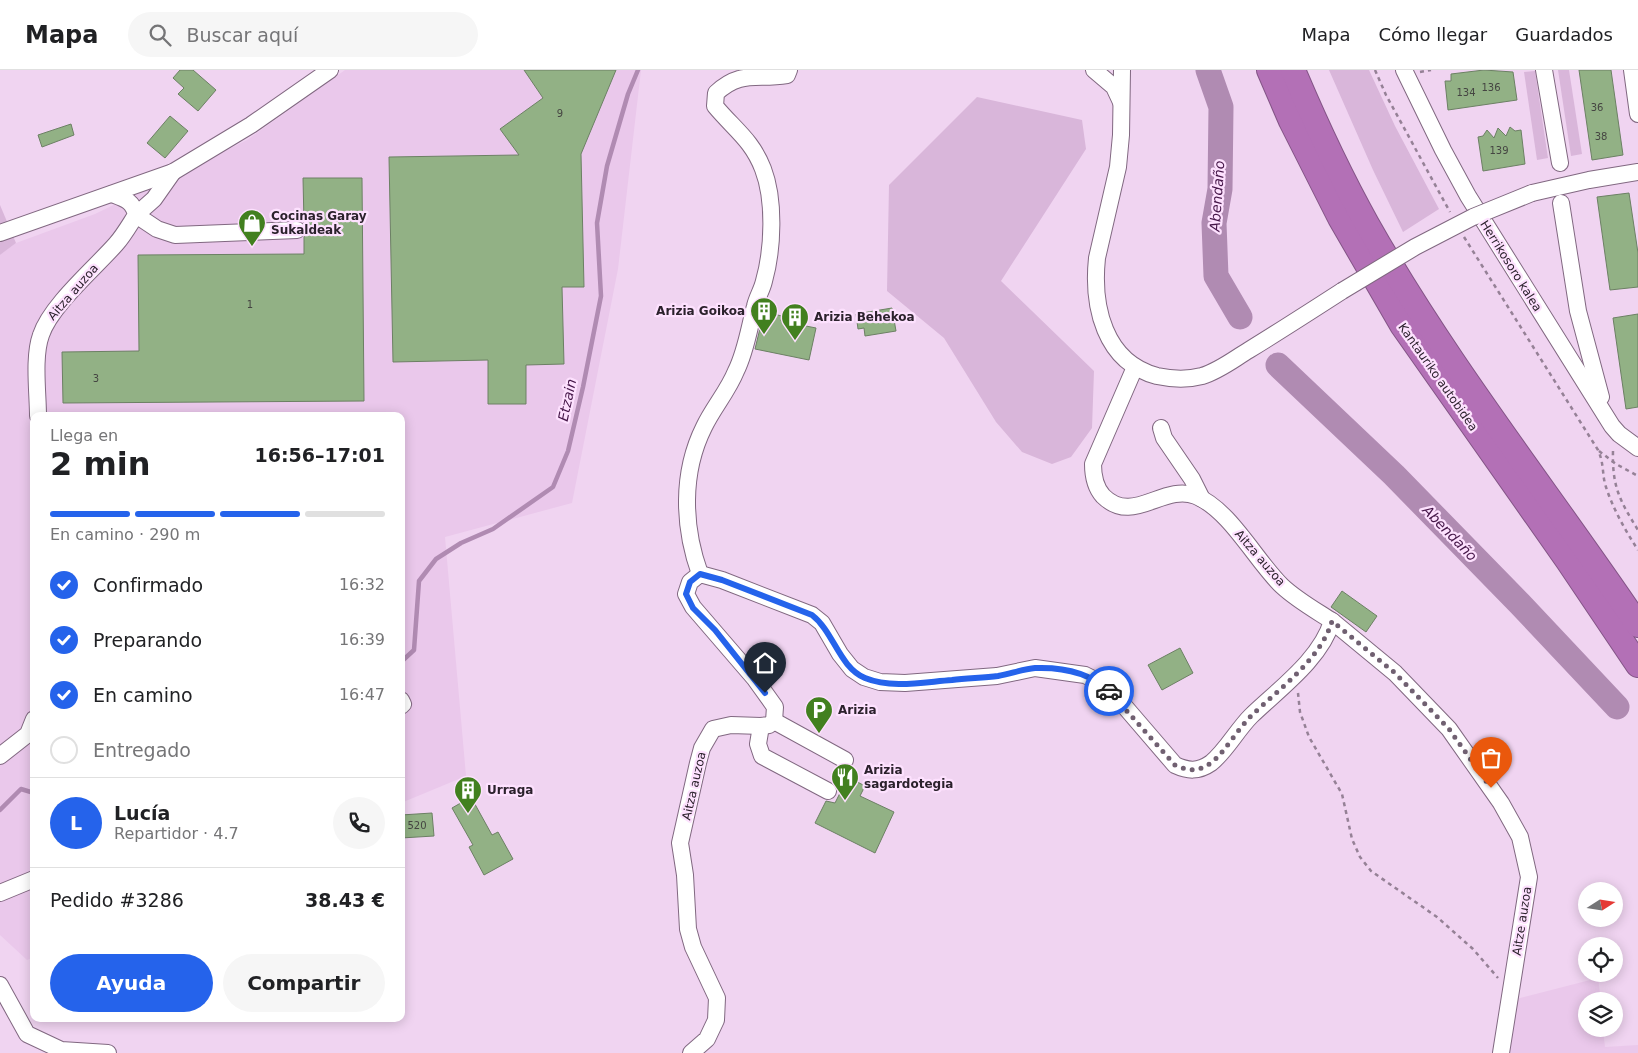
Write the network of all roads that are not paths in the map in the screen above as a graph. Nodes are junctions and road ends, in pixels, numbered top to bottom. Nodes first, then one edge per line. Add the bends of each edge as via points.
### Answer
1 (330, 70) edge
2 (789, 70) edge
3 (1094, 70) edge
4 (1122, 70) edge
5 (1269, 70) edge
6 (1293, 70) edge
7 (1404, 70) edge
8 (1544, 70) edge
9 (1632, 70) edge
10 (1122, 105) junction
11 (1638, 114) edge
12 (1560, 163) dead end
13 (173, 172) junction
14 (1638, 172) edge
15 (112, 194) junction
16 (1561, 203) dead end
17 (136, 215) junction
18 (297, 230) dead end
19 (0, 233) edge
20 (1136, 368) junction
21 (1601, 397) dead end
22 (38, 412) edge
23 (1161, 428) dead end
24 (1638, 448) edge
25 (1202, 499) junction
26 (700, 574) junction
27 (1332, 621) junction
28 (1638, 625) edge
29 (1638, 665) edge
30 (767, 724) junction
31 (30, 729) edge
32 (0, 756) edge
33 (846, 760) dead end
34 (828, 791) dead end
35 (30, 881) edge
36 (0, 893) edge
37 (0, 985) edge
38 (108, 1053) edge
39 (691, 1053) edge
40 (1501, 1053) edge

1 - 13 street via 251,126
2 - 26 street via 786,75 745,76 727,82 716,93 716,106 749,140 763,168 769,190 771,225 764,281 742,358 692,456 686,486 687,517 694,559
3 - 10 street via 1114,87
4 - 10 street
5 - 29 highway, Kantauriko autobidea via 1340,218 1402,325
6 - 28 highway, Kantauriko autobidea via 1337,166 1394,270
7 - 24 street, Herrikosoro kalea via 1443,150 1498,247 1612,426
8 - 12 street
9 - 11 street
10 - 20 street via 1118,167 1096,273 1105,332 1124,359
13 - 15 street
13 - 17 street, Aitza auzoa via 154,199
14 - 20 street, bridge via 1532,193 1473,217 1415,247 1203,376 1164,378
15 - 17 street via 130,201
15 - 19 street
16 - 21 street via 1578,311
17 - 18 street via 156,229 175,235
17 - 22 street, Aitza auzoa via 118,242 47,322 40,337 38,354
20 - 25 street, Aitza auzoa via 1093,464 1099,491 1111,502 1125,508 1141,506 1171,494 1187,493
23 - 25 street
25 - 27 street, Aitza auzoa via 1222,515 1282,586
26 - 27 street via 812,615 822,623 852,669 880,682 997,676 1035,668 1085,674 1120,701 1175,765 1187,770 1195,770 1211,762 1296,674 1328,636
26 - 30 street via 690,582 686,594 693,608 775,707
27 - 40 street, Aitze auzoa via 1395,673 1449,729 1501,803 1520,837 1529,877
30 - 33 street
30 - 34 street via 758,744 762,756
30 - 39 street, Aitza auzoa via 713,729 698,762 680,843 688,929 717,998 716,1020 707,1039
31 - 32 street
35 - 36 street
37 - 38 street via 27,1034 61,1050

